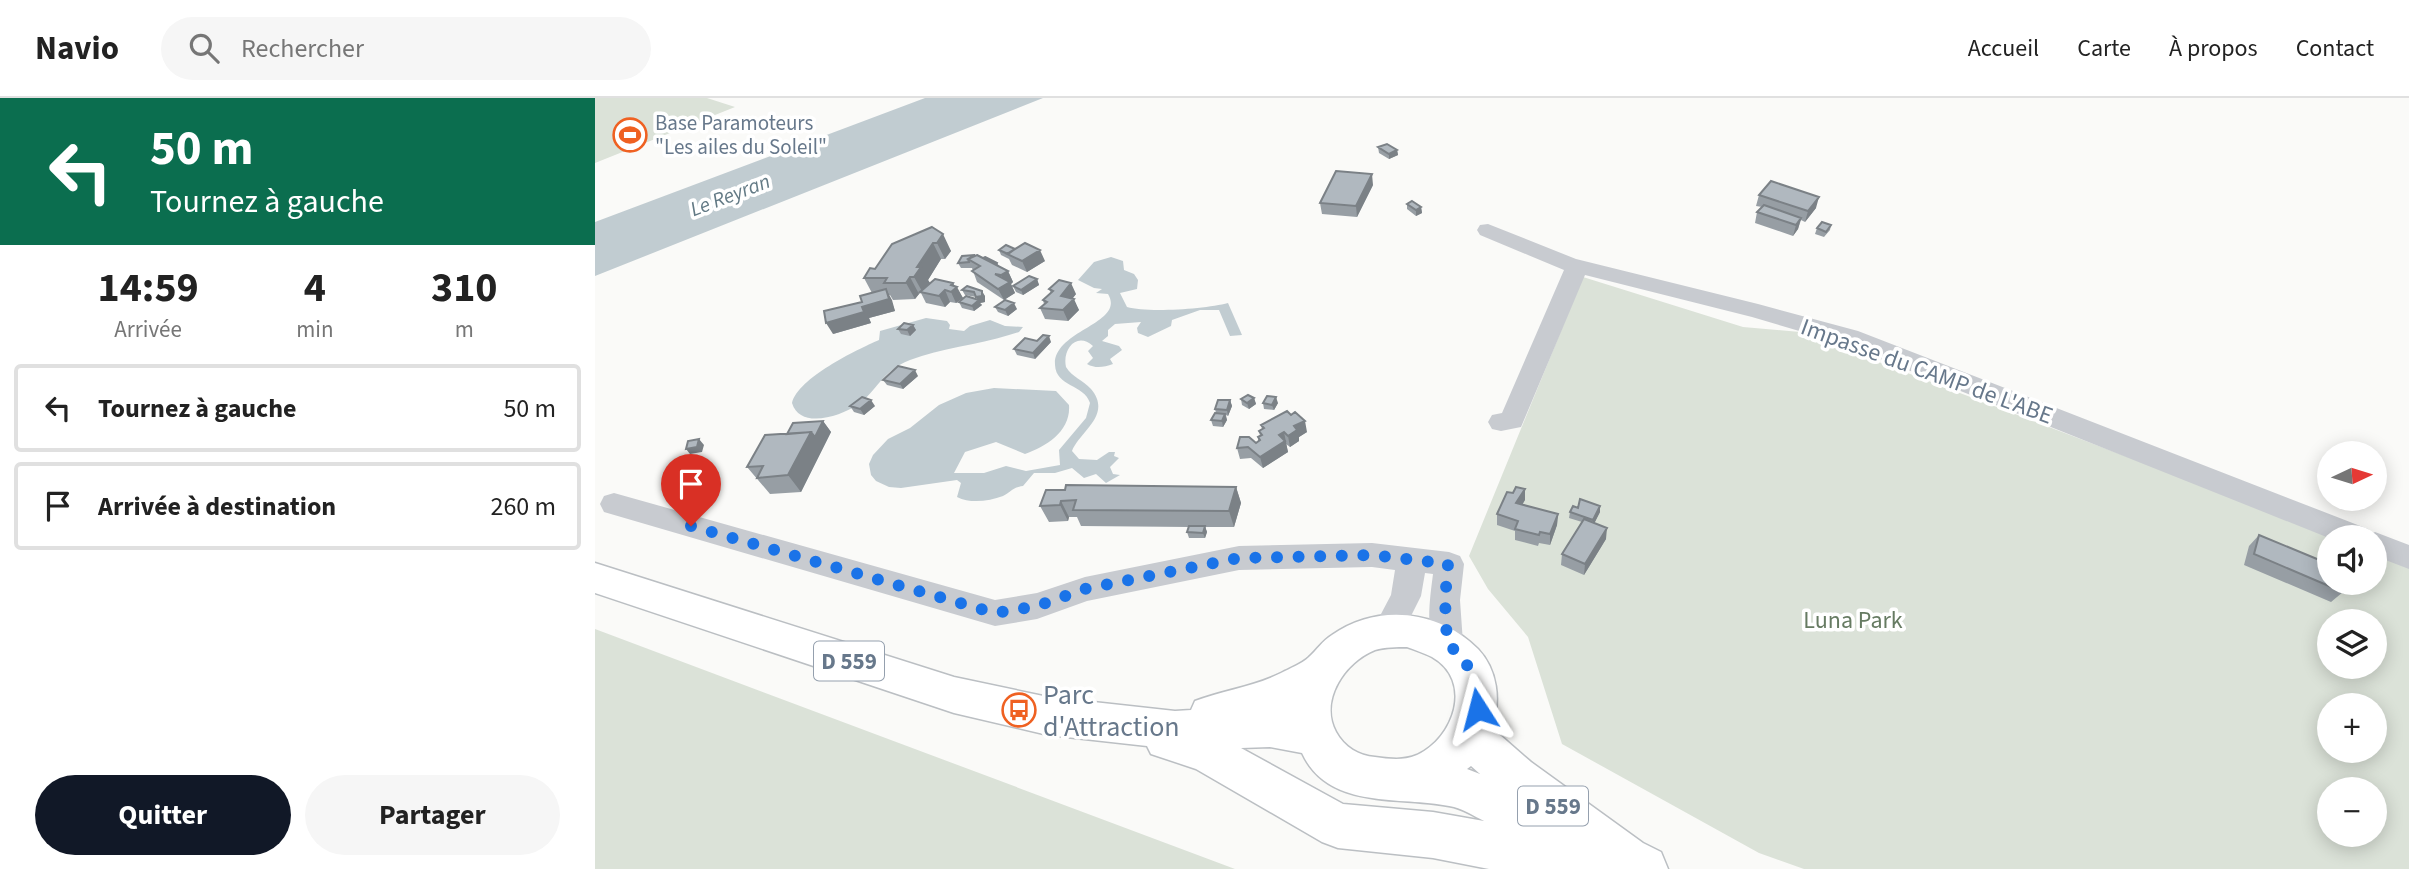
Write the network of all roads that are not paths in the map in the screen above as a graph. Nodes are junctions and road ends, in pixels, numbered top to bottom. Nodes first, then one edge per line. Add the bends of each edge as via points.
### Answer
1 (1488, 230) dead end
2 (1577, 266) junction
3 (1501, 422) dead end
4 (614, 504) dead end
5 (2327, 525) edge
6 (2387, 549) edge
7 (2409, 557) edge
8 (1411, 562) junction
9 (595, 578) edge
10 (1388, 631) junction
11 (1447, 643) junction
12 (1320, 672) junction
13 (1109, 723) junction
14 (1313, 735) junction
15 (1469, 735) junction
16 (1403, 780) junction
17 (1553, 869) edge
18 (1587, 869) edge
19 (1644, 869) edge

1 - 2 street, Impasse du CAMP de L'ABE
2 - 3 street via 1511,420
2 - 5 street, Impasse du CAMP de L'ABE via 1849,337
4 - 8 street via 995,613 1037,606 1085,589 1239,558 1372,555
6 - 7 street
8 - 10 street via 1406,596
8 - 11 street via 1448,564
9 - 13 main road, D 559 via 954,695 1048,716
10 - 11 main road via 1429,634
10 - 12 main road via 1361,638 1338,652
11 - 15 main road via 1466,660 1476,683 1478,709
12 - 13 main road, D 559 via 1273,698 1228,712
12 - 14 main road via 1311,692
13 - 14 main road, D 559 via 1175,730 1270,728
13 - 17 main road, D 559 via 1207,752 1338,826 1476,842
14 - 16 main road via 1327,756 1348,772 1374,780
15 - 16 main road via 1453,755 1430,771
15 - 19 main road, D 559 via 1515,777
16 - 18 main road, D 559 via 1469,790

